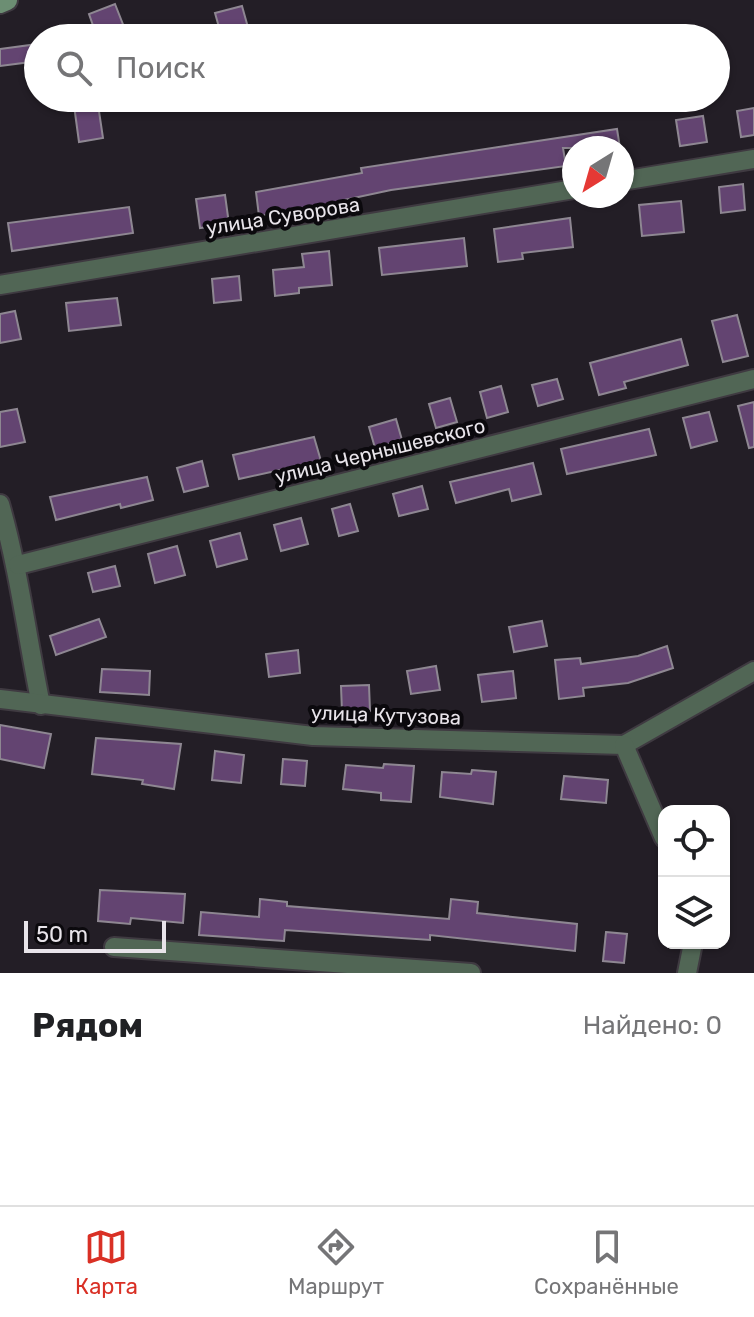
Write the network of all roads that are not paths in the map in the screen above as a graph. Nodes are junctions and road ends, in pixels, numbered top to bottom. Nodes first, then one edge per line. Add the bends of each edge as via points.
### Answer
1 (7, 0) edge
2 (0, 3) edge
3 (754, 159) edge
4 (634, 179) edge
5 (562, 191) edge
6 (0, 285) edge
7 (754, 379) edge
8 (0, 504) edge
9 (18, 565) junction
10 (754, 671) edge
11 (0, 699) edge
12 (41, 705) junction
13 (624, 745) junction
14 (658, 824) edge
15 (114, 947) dead end
16 (692, 949) edge
17 (471, 973) edge
18 (687, 973) edge

1 - 2 street
3 - 4 street
5 - 6 street, улица Суворова
7 - 9 street, улица Чернышевского
8 - 9 street
9 - 12 street
10 - 13 street
11 - 12 street, улица Кутузова
12 - 13 street, улица Кутузова via 313,736
13 - 14 street
15 - 17 street
16 - 18 street

